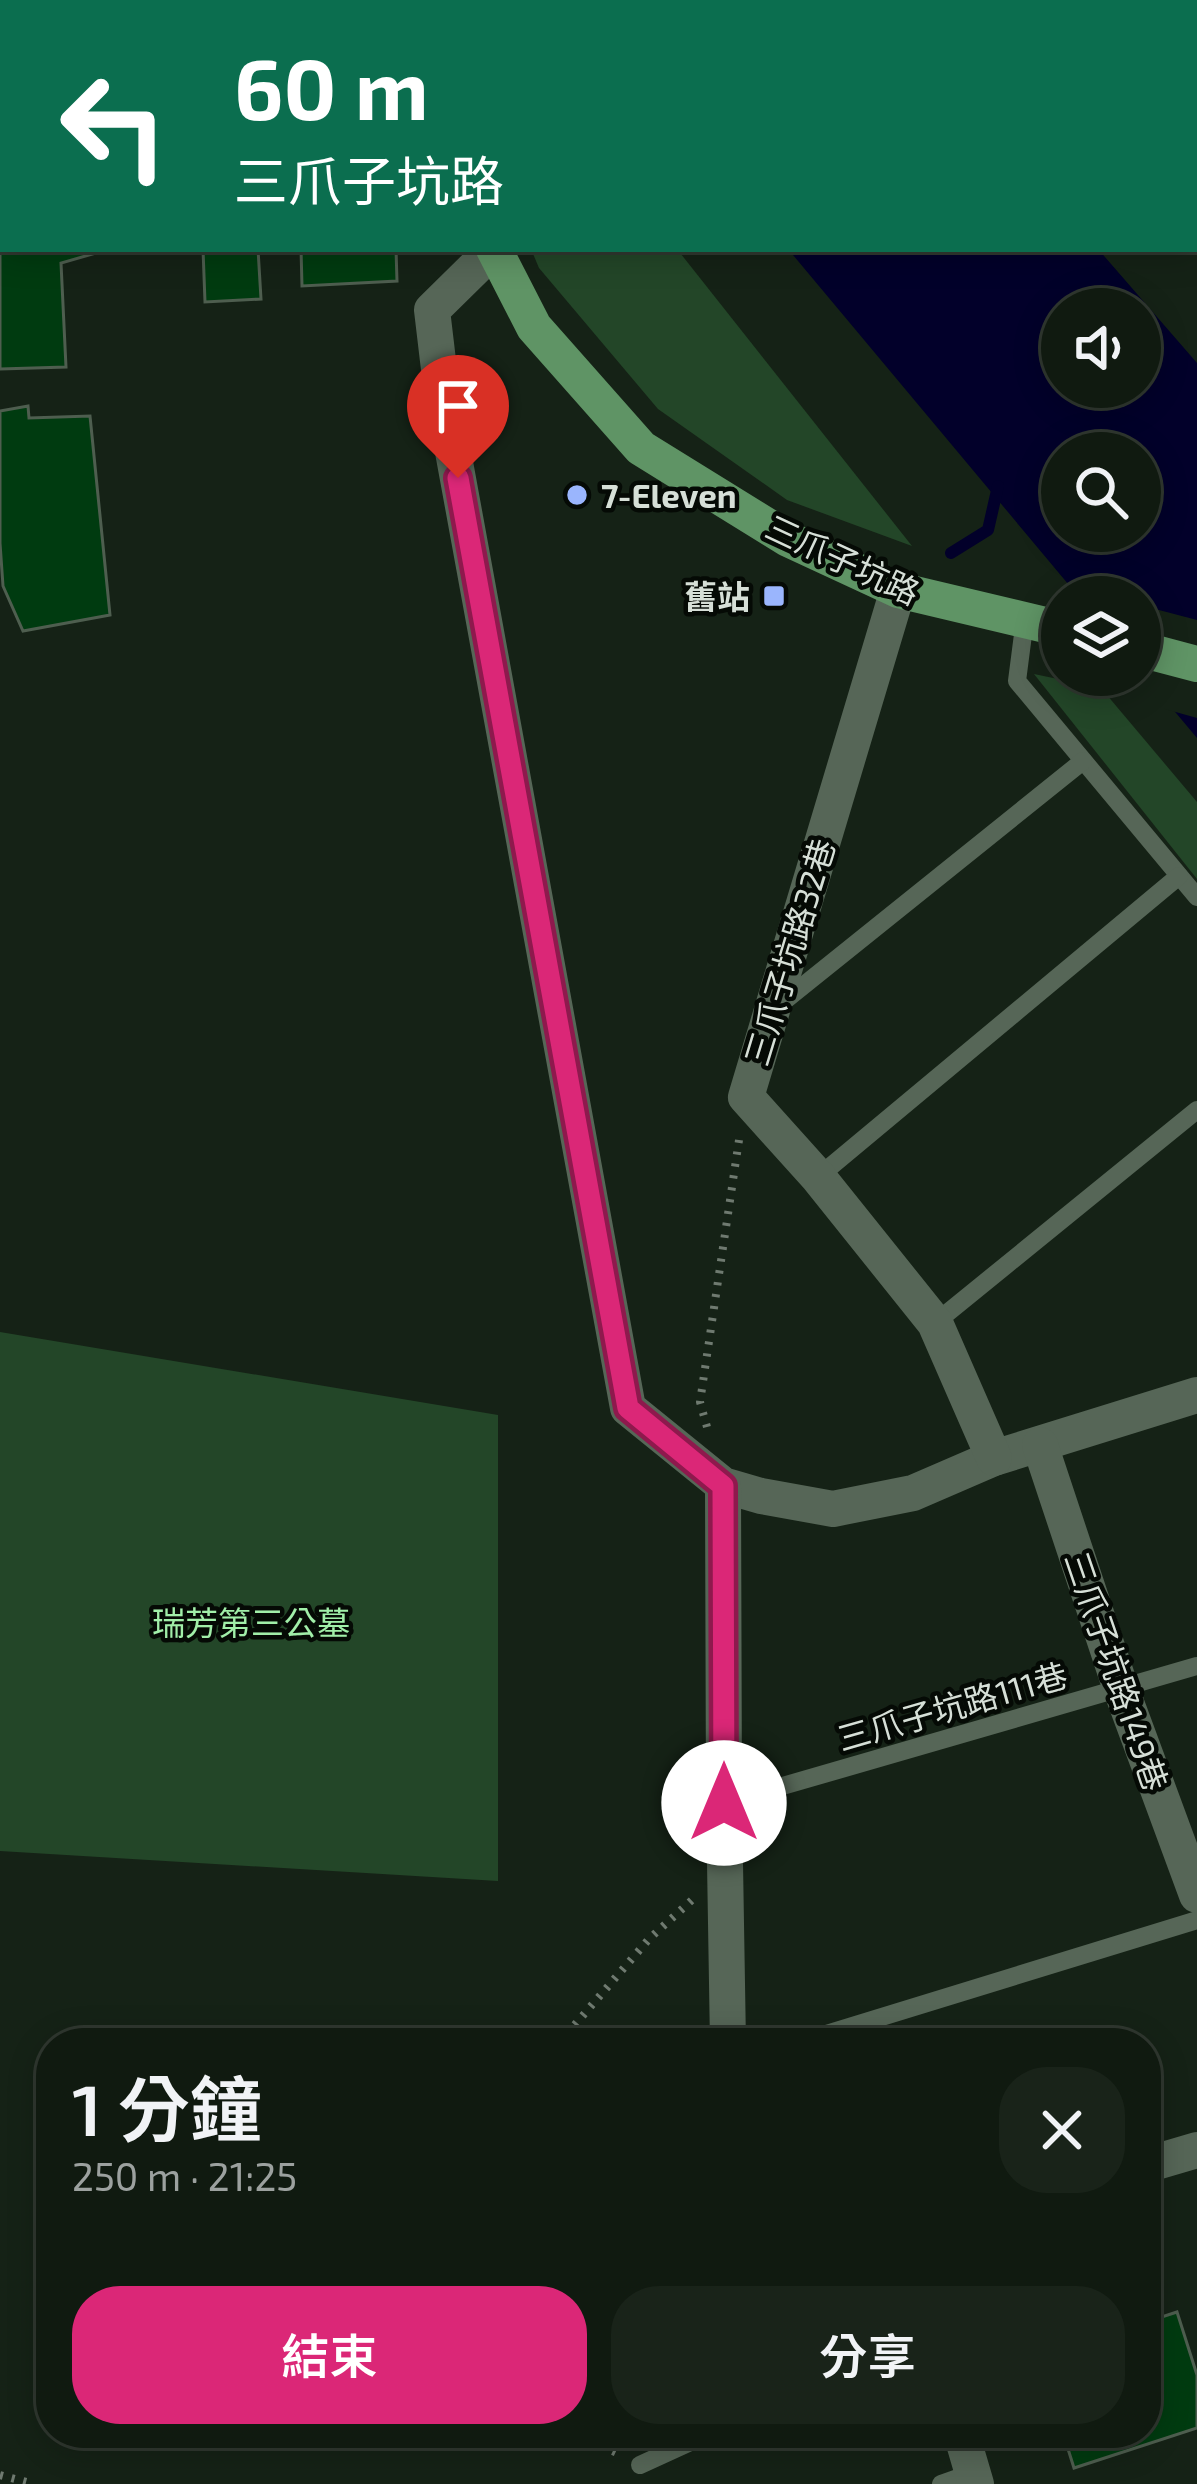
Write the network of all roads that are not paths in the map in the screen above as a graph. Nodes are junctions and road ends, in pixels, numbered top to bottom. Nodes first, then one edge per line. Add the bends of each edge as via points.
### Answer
1 (491, 252) edge
2 (496, 252) edge
3 (898, 590) junction
4 (1025, 619) junction
5 (1041, 623) edge
6 (1161, 655) edge
7 (1197, 664) edge
8 (1083, 761) junction
9 (1179, 876) junction
10 (1197, 897) edge
11 (771, 1012) junction
12 (1197, 1109) edge
13 (818, 1177) junction
14 (935, 1323) junction
15 (1197, 1395) edge
16 (1040, 1445) junction
17 (994, 1458) junction
18 (723, 1486) junction
19 (1197, 1666) edge
20 (1121, 1689) junction
21 (724, 1803) junction
22 (1197, 1895) edge
23 (1197, 1920) edge
24 (728, 2028) edge
25 (846, 2028) edge
26 (1197, 2150) edge
27 (1161, 2161) edge
28 (677, 2448) edge
29 (962, 2448) edge
30 (640, 2465) dead end
31 (963, 2480) edge

1 - 18 street, 三爪子坑路 via 432,310 434,329 619,1362 628,1408
2 - 3 main road, 三爪子坑路 via 534,327 641,448 788,539
3 - 4 main road, 三爪子坑路
3 - 11 street, 三爪子坑路32巷
4 - 5 main road, 三爪子坑路
4 - 8 lane via 1017,681
6 - 7 main road
8 - 9 lane
8 - 11 lane
9 - 10 lane
9 - 13 lane
11 - 13 street, 三爪子坑路32巷 via 746,1097
12 - 14 lane
13 - 14 street, 三爪子坑路32巷
14 - 17 street, 三爪子坑路32巷
15 - 16 street, 三爪子坑路
16 - 17 street, 三爪子坑路
16 - 20 street, 三爪子坑路149巷
17 - 18 street, 三爪子坑路 via 913,1493 833,1509
18 - 21 street
19 - 20 lane, 三爪子坑路111巷
20 - 21 lane, 三爪子坑路111巷
20 - 22 street, 三爪子坑路149巷
21 - 24 street
23 - 25 lane
26 - 27 street
28 - 30 lane
29 - 31 street

